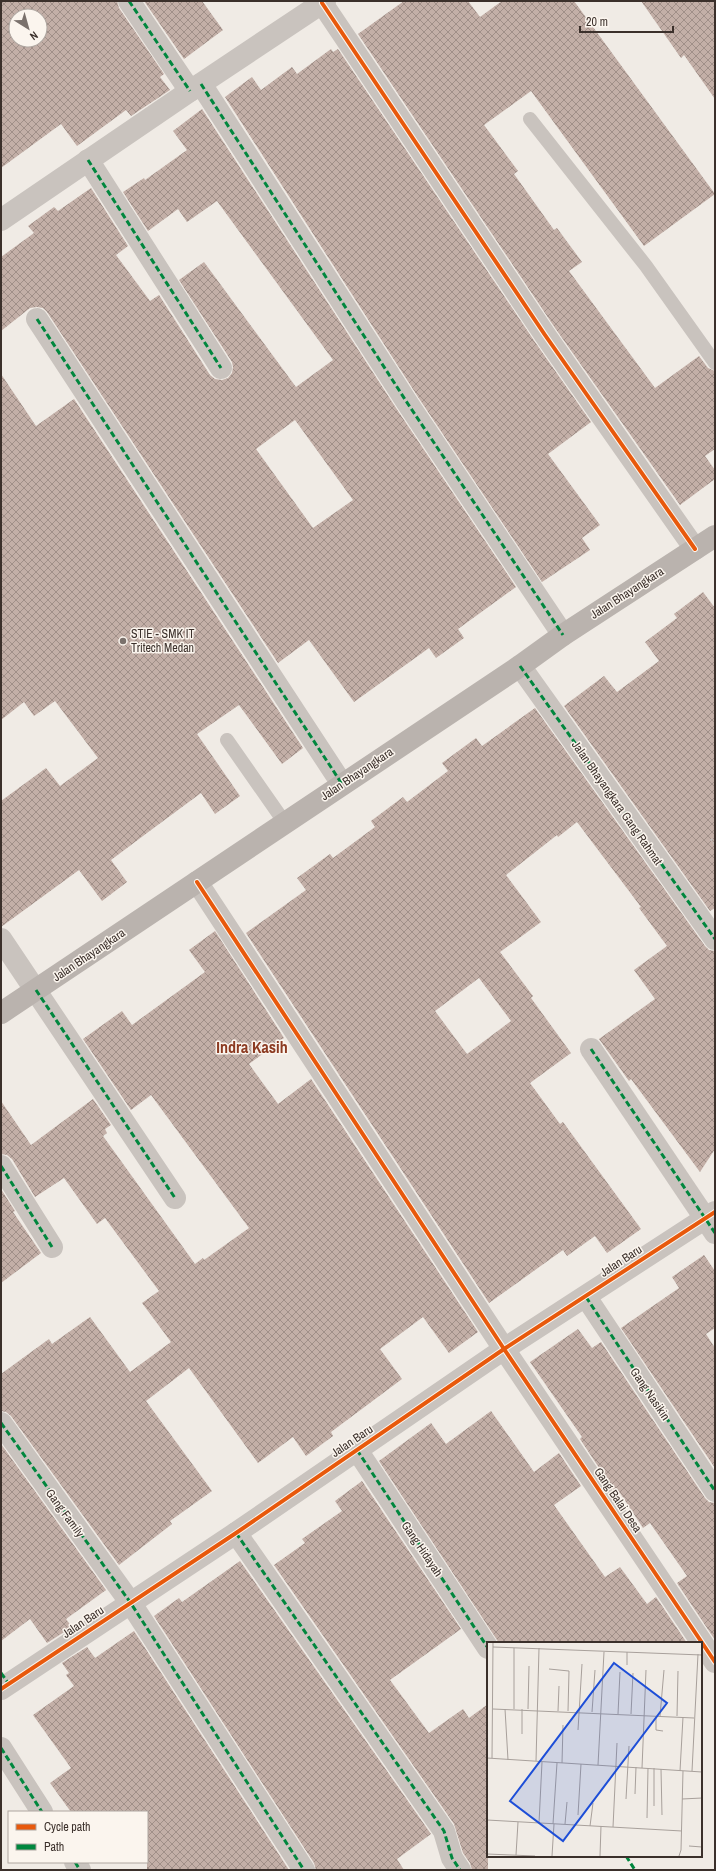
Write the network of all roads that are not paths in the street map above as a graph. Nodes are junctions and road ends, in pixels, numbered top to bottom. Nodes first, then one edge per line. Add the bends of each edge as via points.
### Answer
1 (129, 1) edge
2 (324, 2) edge
3 (195, 87) junction
4 (530, 119) dead end
5 (88, 160) junction
6 (1, 220) edge
7 (37, 319) dead end
8 (715, 363) edge
9 (221, 368) dead end
10 (715, 536) edge
11 (695, 549) junction
12 (563, 634) junction
13 (520, 666) junction
14 (227, 740) dead end
15 (342, 784) junction
16 (285, 823) junction
17 (197, 882) junction
18 (1, 939) edge
19 (715, 939) edge
20 (36, 990) junction
21 (1, 1013) edge
22 (591, 1049) dead end
23 (1, 1166) edge
24 (175, 1198) dead end
25 (712, 1221) edge
26 (52, 1247) dead end
27 (586, 1297) junction
28 (504, 1349) junction
29 (1, 1423) edge
30 (357, 1450) junction
31 (715, 1491) edge
32 (236, 1532) junction
33 (130, 1602) junction
34 (702, 1642) edge
35 (702, 1643) edge
36 (487, 1646) edge
37 (715, 1662) edge
38 (4, 1682) edge
39 (1, 1748) edge
40 (41, 1811) edge
41 (304, 1870) edge
42 (460, 1870) edge

1 - 3 street
2 - 3 street
2 - 11 street via 545,335
3 - 5 street
3 - 12 street
4 - 8 lane via 646,266
5 - 6 street
5 - 9 street
7 - 15 street
10 - 11 main road, Jalan Bhayangkara
11 - 12 main road, Jalan Bhayangkara
12 - 13 main road, Jalan Bhayangkara
13 - 15 main road, Jalan Bhayangkara
13 - 19 street, Jalan Bhayangkara Gang Rahmat
14 - 16 lane
15 - 16 main road, Jalan Bhayangkara
16 - 17 main road, Jalan Bhayangkara
17 - 20 main road, Jalan Bhayangkara
17 - 28 street, Gang Balai Desa
18 - 20 street
20 - 21 main road, Jalan Bhayangkara
20 - 24 street
22 - 25 street
23 - 26 street
25 - 27 street, Jalan Baru
27 - 28 street, Jalan Baru
27 - 31 street, Gang Nasikin
28 - 30 street, Jalan Baru
28 - 34 street, Gang Balai Desa
29 - 33 street, Gang Family
30 - 32 street, Jalan Baru
30 - 36 street, Gang Hidayah
32 - 33 street, Jalan Baru
32 - 42 street via 444,1832 452,1858
33 - 38 street, Jalan Baru
33 - 41 street, Gang Family
35 - 37 street, Gang Balai Desa
39 - 40 street

